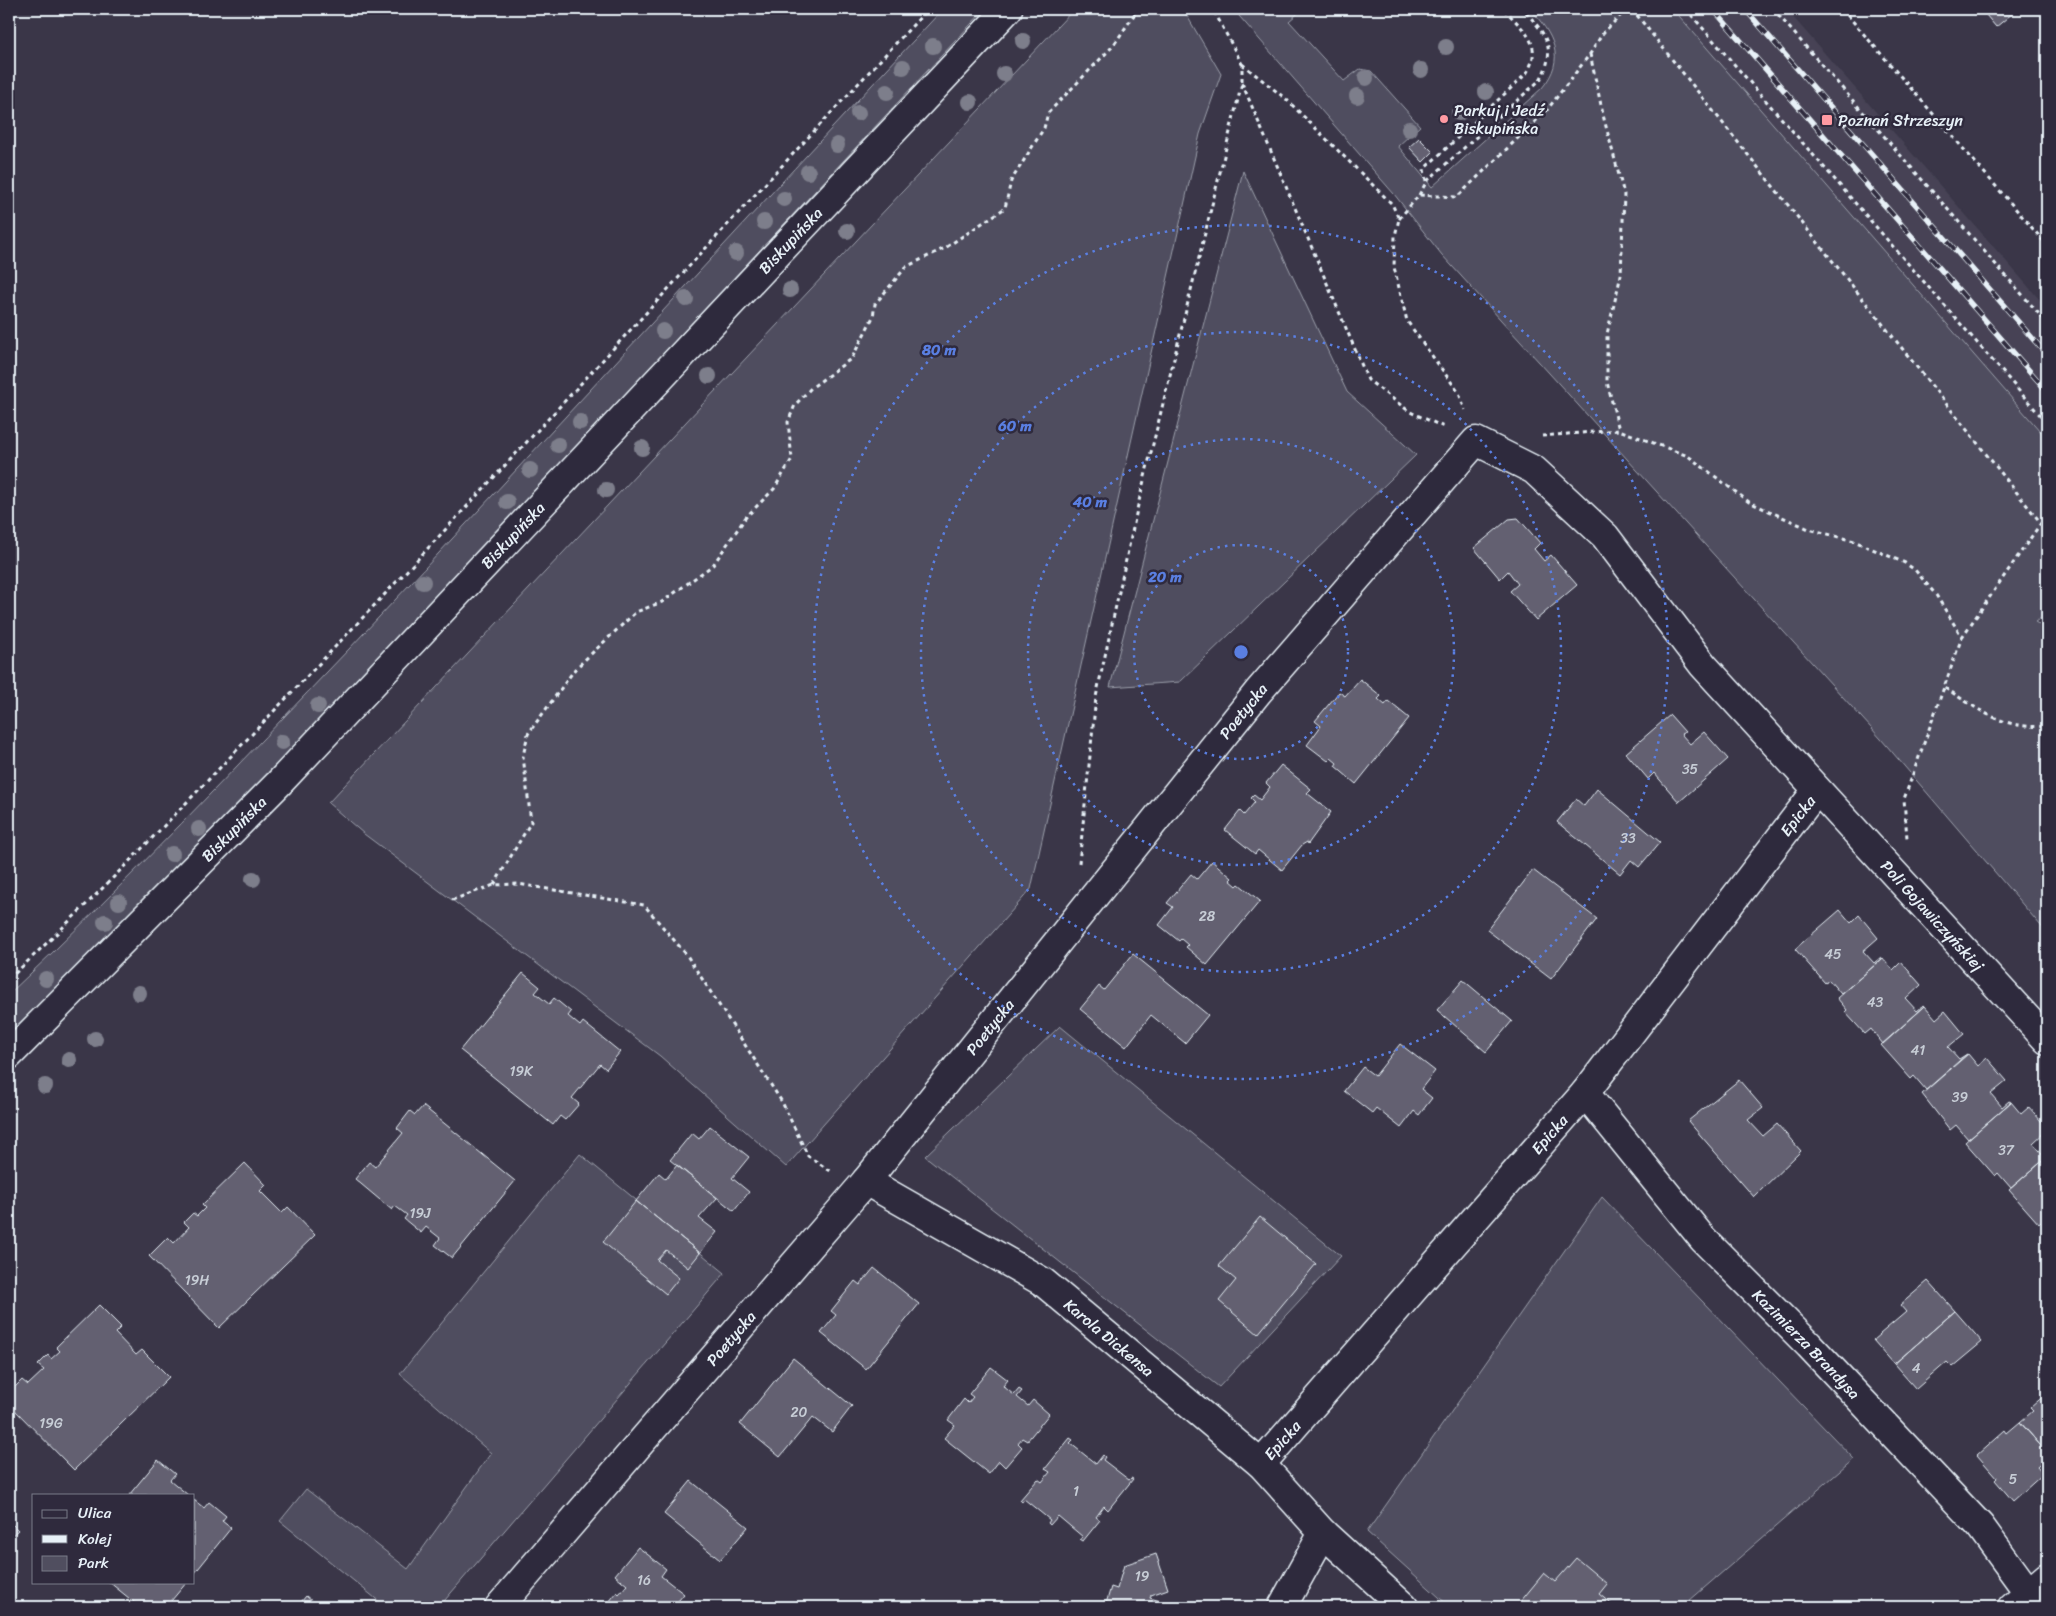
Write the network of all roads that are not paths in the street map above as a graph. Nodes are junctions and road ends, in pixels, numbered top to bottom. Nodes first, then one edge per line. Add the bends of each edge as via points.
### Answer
1 (1008, 9) edge
2 (1476, 441) joint
3 (1817, 790) junction
4 (2047, 1040) edge
5 (9, 1055) edge
6 (1585, 1093) junction
7 (862, 1185) junction
8 (1261, 1464) junction
9 (1323, 1534) junction
10 (2032, 1596) edge
11 (499, 1607) edge
12 (1282, 1607) edge
13 (1404, 1607) edge

1 - 5 street, Biskupińska via 279,783
2 - 3 street, Poli Gojawiczyńskiej via 1534,470 1605,536 1703,665
2 - 7 street, Poetycka via 1258,692
3 - 4 street, Poli Gojawiczyńskiej
3 - 6 street, Epicka
6 - 8 street, Epicka
6 - 10 street, Kazimierza Brandysa via 1703,1239 1809,1345 1980,1526
7 - 8 street, Karola Dickensa via 1043,1282
7 - 11 street, Poetycka
8 - 9 street, Karola Dickensa
9 - 12 street
9 - 13 street, Karola Dickensa

